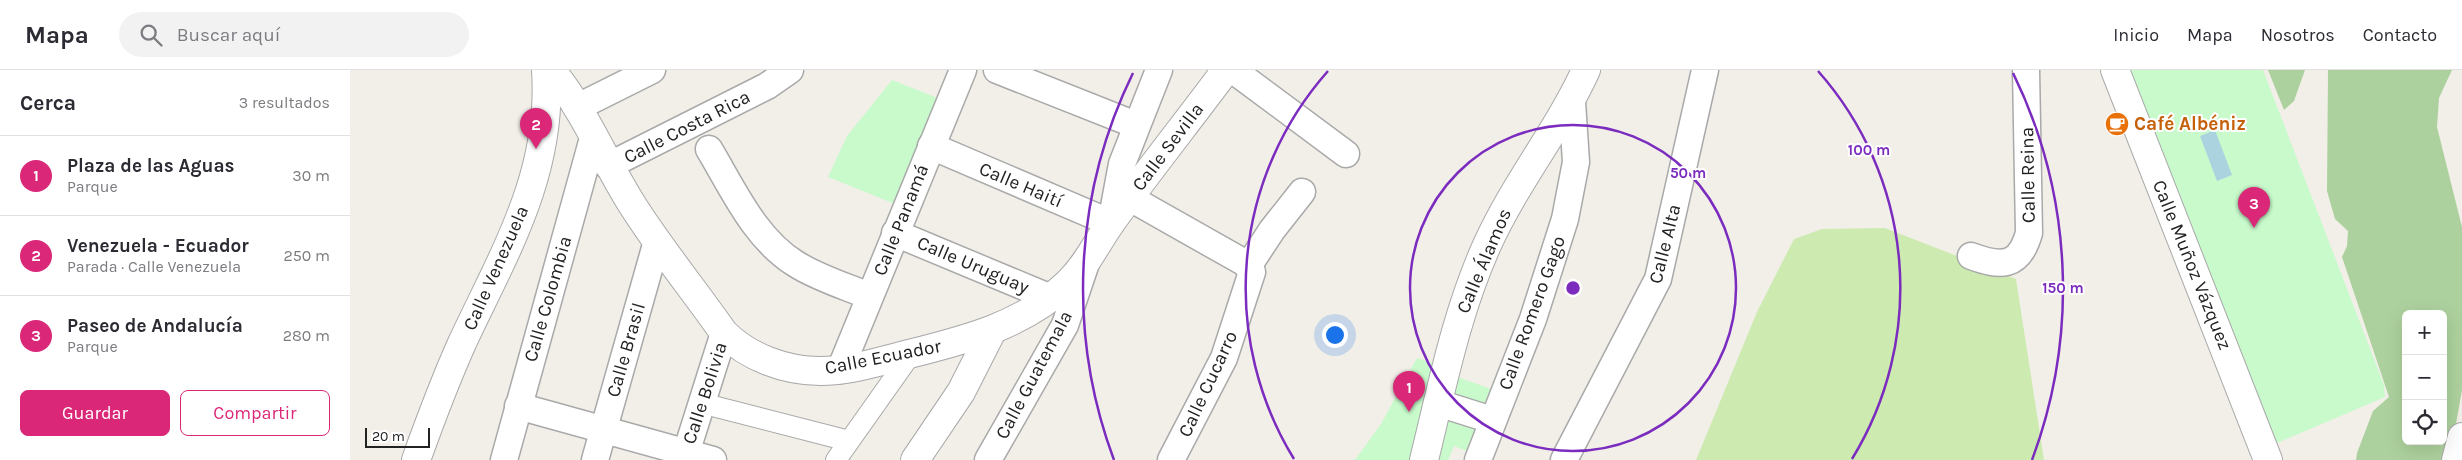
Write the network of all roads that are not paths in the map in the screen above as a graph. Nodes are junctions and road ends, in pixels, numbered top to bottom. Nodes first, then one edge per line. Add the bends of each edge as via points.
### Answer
1 (546, 70) edge
2 (551, 70) edge
3 (652, 70) edge
4 (790, 70) edge
5 (963, 70) edge
6 (997, 70) edge
7 (1159, 70) edge
8 (1226, 70) edge
9 (1233, 70) edge
10 (1586, 70) edge
11 (1705, 70) edge
12 (2026, 70) edge
13 (2115, 70) edge
14 (1572, 102) junction
15 (578, 108) junction
16 (1136, 125) junction
17 (593, 138) junction
18 (931, 146) junction
19 (709, 149) dead end
20 (1346, 154) dead end
21 (608, 166) junction
22 (1302, 192) dead end
23 (1130, 198) junction
24 (1111, 223) junction
25 (895, 233) junction
26 (656, 241) junction
27 (1971, 256) dead end
28 (1087, 260) junction
29 (1250, 265) junction
30 (869, 296) junction
31 (1051, 298) junction
32 (992, 331) junction
33 (724, 333) junction
34 (910, 354) junction
35 (840, 370) junction
36 (702, 403) junction
37 (1438, 403) junction
38 (518, 406) junction
39 (1492, 420) junction
40 (604, 430) junction
41 (2462, 437) edge
42 (849, 442) junction
43 (686, 453) junction
44 (416, 460) edge
45 (504, 460) edge
46 (595, 460) edge
47 (712, 460) edge
48 (836, 460) edge
49 (915, 460) edge
50 (988, 460) edge
51 (1171, 460) edge
52 (1424, 460) edge
53 (1478, 460) edge
54 (1564, 460) edge
55 (2268, 460) edge
56 (2456, 460) edge

1 - 44 street, Calle Venezuela via 546,126 532,184 512,239 462,344
2 - 15 street, Calle Ecuador
3 - 15 street
4 - 21 street, Calle Costa Rica via 767,86
5 - 18 street, Calle Panamá
6 - 16 street
7 - 16 street
8 - 23 street, Calle Sevilla
9 - 20 street
10 - 14 street, Calle Álamos
11 - 54 street, Calle Alta via 1658,279
12 - 27 street, Calle Reina via 2029,233 2024,248 2010,261 1997,264
13 - 55 street, Calle Muñoz Vázquez
14 - 37 street, Calle Álamos via 1516,186 1487,245 1464,304
14 - 39 street, Calle Romero Gago via 1576,162 1560,238 1533,319
15 - 17 street, Calle Ecuador
16 - 24 street via 1122,164
17 - 21 street, Calle Ecuador
17 - 38 street, Calle Colombia
18 - 24 street, Calle Haití
18 - 25 street, Calle Panamá
19 - 30 street via 756,226 775,248 808,271
21 - 26 street, Calle Ecuador
22 - 29 street
23 - 24 street, Calle Sevilla
23 - 29 street
24 - 28 street, Calle Ecuador
25 - 30 street, Calle Panamá
25 - 31 street, Calle Uruguay
26 - 33 street, Calle Ecuador
26 - 40 street, Calle Brasil
28 - 31 street, Calle Ecuador via 1070,282
28 - 50 street, Calle Guatemala via 1065,326
29 - 51 street, Calle Cucarro via 1252,278 1224,358
30 - 35 street, Calle Panamá
31 - 32 street, Calle Ecuador
32 - 34 street, Calle Ecuador
32 - 49 street via 962,392
33 - 35 street, Calle Ecuador via 747,352 779,364 799,369
33 - 36 street, Calle Bolivia
34 - 35 street, Calle Ecuador
34 - 42 street
36 - 42 street
36 - 43 street, Calle Bolivia
37 - 39 street
37 - 52 street, Calle Álamos
38 - 40 street
38 - 45 street, Calle Colombia
39 - 53 street, Calle Romero Gago
40 - 43 street
40 - 46 street, Calle Brasil
41 - 56 street
42 - 48 street
43 - 47 street

